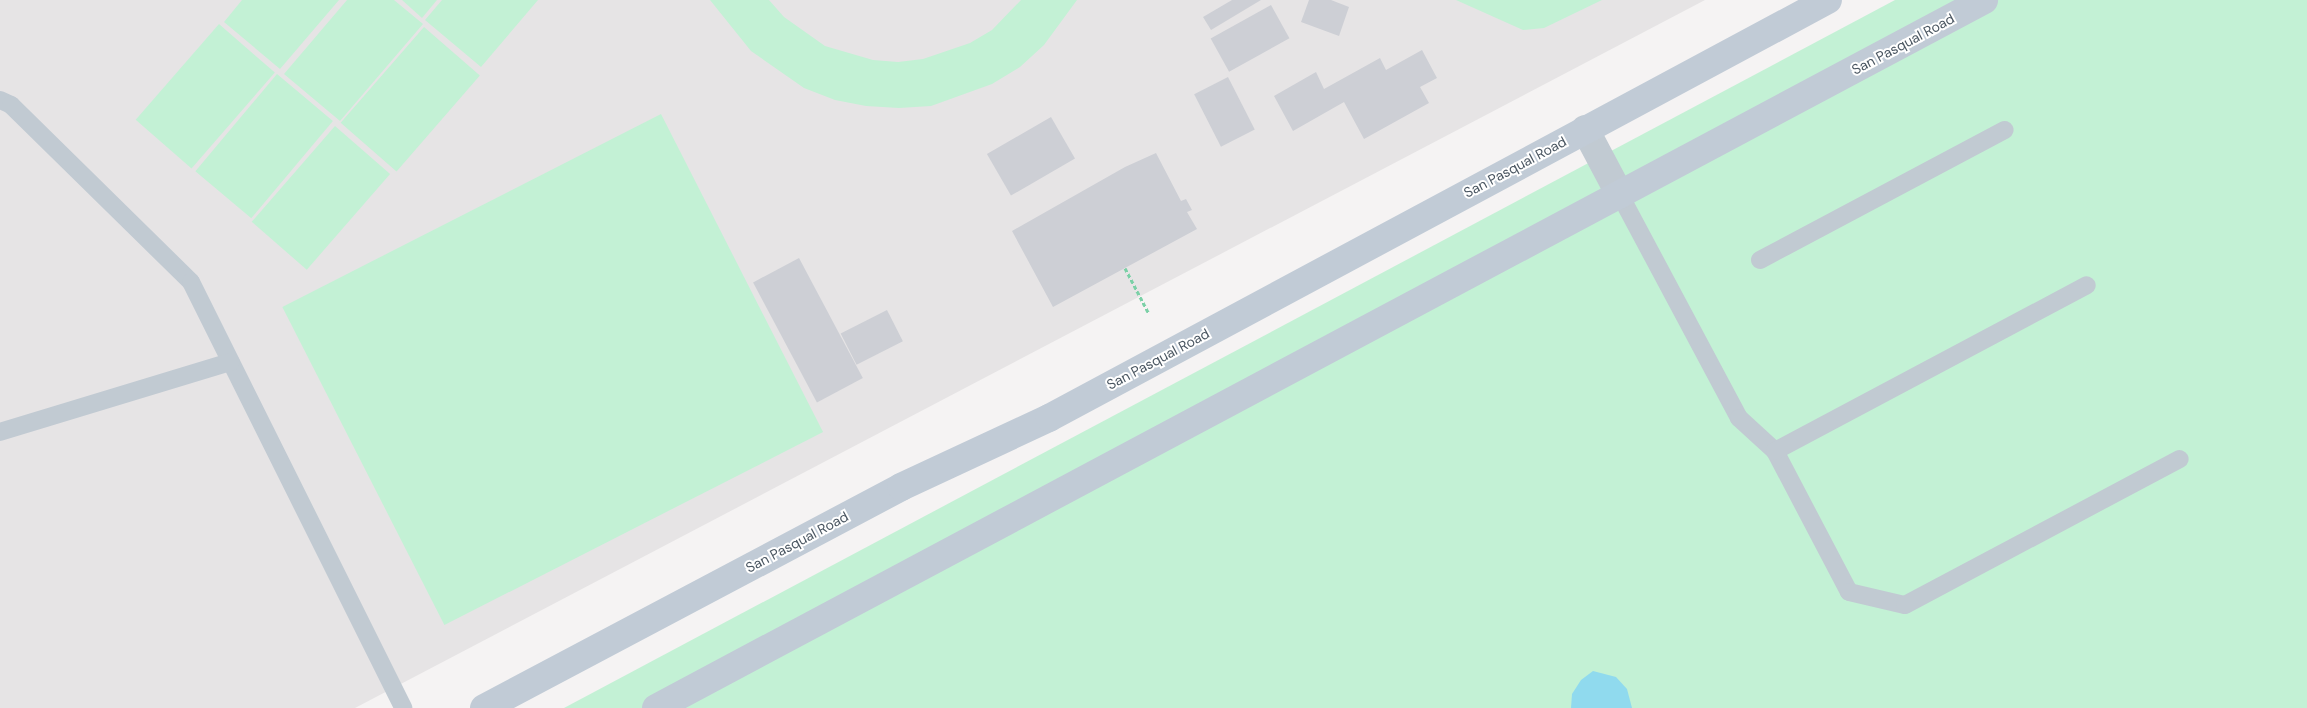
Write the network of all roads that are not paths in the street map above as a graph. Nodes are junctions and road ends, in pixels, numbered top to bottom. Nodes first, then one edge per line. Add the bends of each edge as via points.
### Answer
1 (1828, 0) edge
2 (1984, 0) edge
3 (0, 100) edge
4 (1585, 129) junction
5 (2005, 130) dead end
6 (1620, 195) junction
7 (1760, 260) dead end
8 (2087, 285) dead end
9 (231, 362) junction
10 (0, 432) edge
11 (1775, 452) junction
12 (2180, 459) dead end
13 (404, 708) edge
14 (484, 708) edge
15 (656, 708) edge

1 - 4 main road, San Pasqual Road
2 - 6 main road, San Pasqual Road
3 - 9 lane via 11,104 191,282
4 - 6 street
4 - 14 main road, San Pasqual Road via 1057,413 901,487
5 - 7 lane
6 - 11 lane via 1739,418
6 - 15 main road, San Pasqual Road
8 - 11 lane
9 - 10 lane
9 - 13 lane
11 - 12 lane via 1849,592 1905,605

